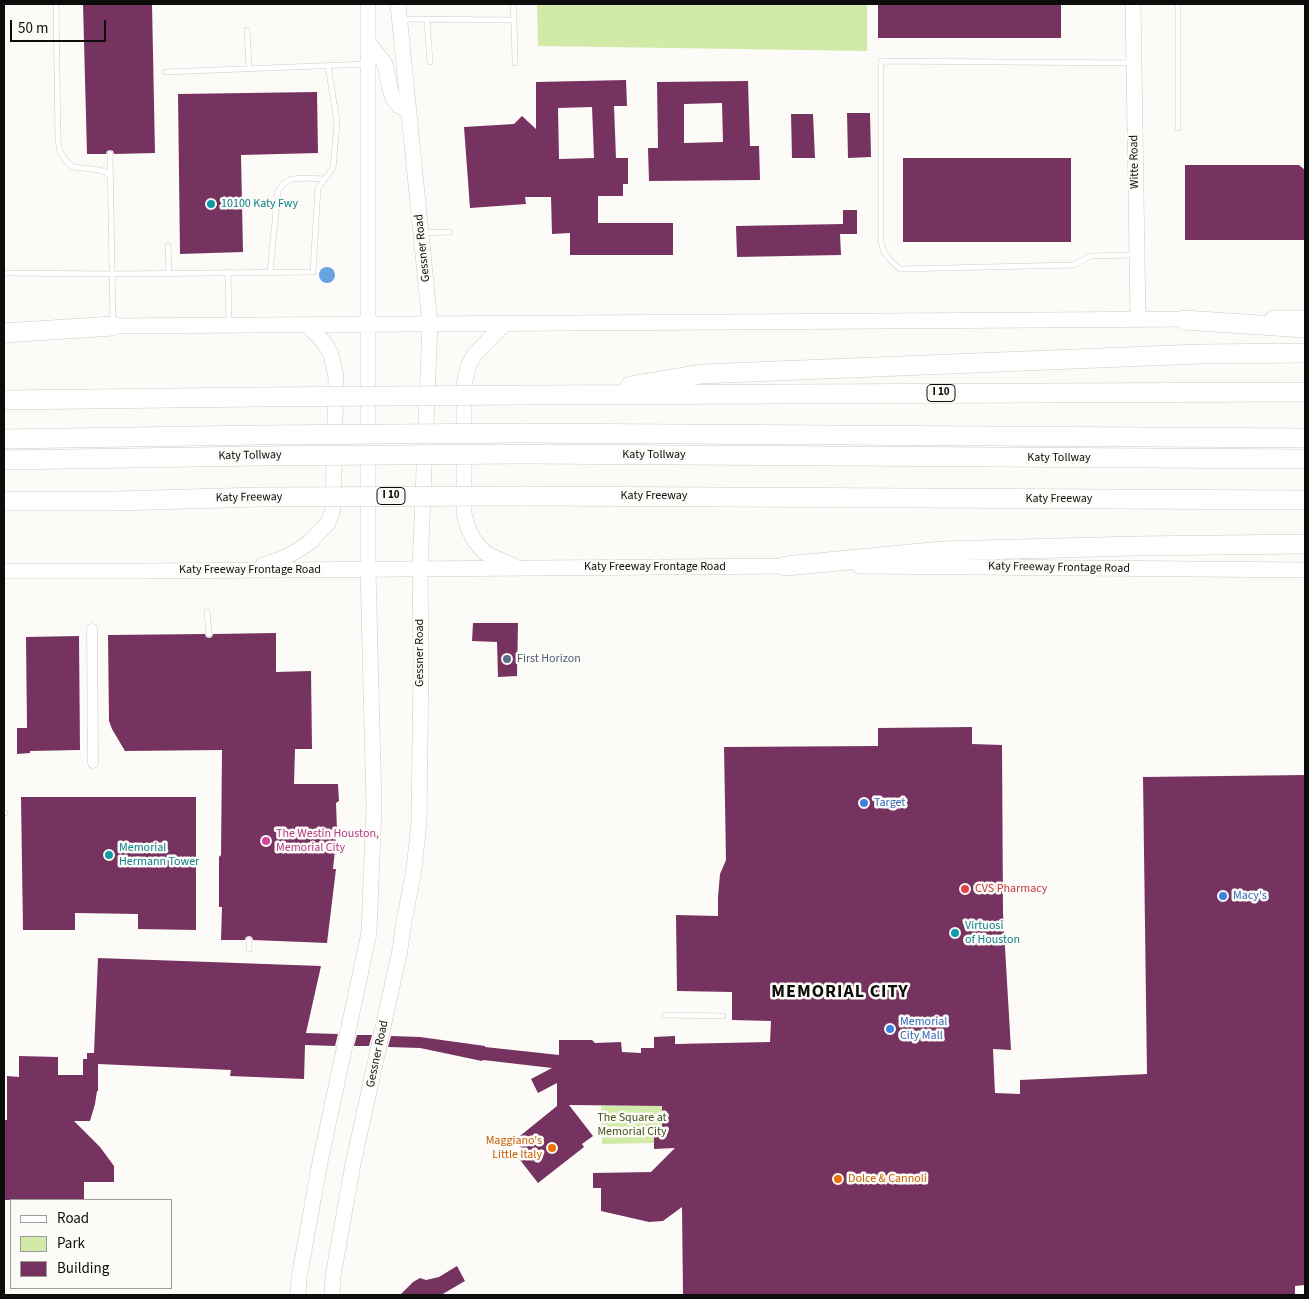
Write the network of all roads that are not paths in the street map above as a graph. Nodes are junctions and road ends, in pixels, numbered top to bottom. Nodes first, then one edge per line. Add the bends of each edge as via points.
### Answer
1 (56, 4) edge
2 (368, 4) edge
3 (514, 4) edge
4 (1133, 4) edge
5 (1178, 4) edge
6 (399, 11) edge
7 (427, 19) junction
8 (514, 20) junction
9 (247, 30) dead end
10 (368, 42) junction
11 (430, 62) dead end
12 (515, 63) dead end
13 (1134, 63) junction
14 (367, 64) junction
15 (328, 66) junction
16 (249, 69) junction
17 (166, 72) dead end
18 (409, 110) junction
19 (1178, 128) dead end
20 (110, 154) dead end
21 (110, 175) junction
22 (324, 179) junction
23 (449, 232) dead end
24 (422, 234) junction
25 (168, 246) dead end
26 (1137, 255) junction
27 (228, 272) junction
28 (270, 272) junction
29 (4, 273) edge
30 (169, 273) junction
31 (112, 274) junction
32 (1305, 318) edge
33 (1138, 320) junction
34 (1184, 320) junction
35 (368, 324) junction
36 (430, 324) junction
37 (504, 324) junction
38 (229, 325) junction
39 (307, 325) junction
40 (113, 326) junction
41 (4, 327) edge
42 (1305, 328) edge
43 (4, 333) edge
44 (1305, 353) edge
45 (4, 392) edge
46 (1305, 392) edge
47 (577, 395) junction
48 (106, 399) junction
49 (4, 400) edge
50 (1305, 438) edge
51 (4, 439) edge
52 (1305, 459) edge
53 (4, 460) edge
54 (1187, 500) junction
55 (1305, 500) edge
56 (4, 501) edge
57 (117, 501) junction
58 (1305, 512) edge
59 (4, 514) edge
60 (1305, 544) edge
61 (786, 566) junction
62 (518, 568) junction
63 (368, 569) junction
64 (420, 569) junction
65 (245, 570) junction
66 (1305, 570) edge
67 (4, 571) edge
68 (207, 612) dead end
69 (92, 629) dead end
70 (209, 634) dead end
71 (93, 763) dead end
72 (250, 940) dead end
73 (249, 949) dead end
74 (665, 1015) dead end
75 (723, 1016) dead end
76 (298, 1295) edge
77 (332, 1295) edge

1 - 21 lane via 60,152 73,167
2 - 10 main road
3 - 8 lane
4 - 13 main road, Witte Road
5 - 19 lane
6 - 7 lane
6 - 18 main road, Gessner Road
7 - 8 lane
7 - 11 lane
8 - 12 lane
9 - 16 lane
10 - 14 main road
10 - 18 main road via 384,64 394,100
13 - 26 main road, Witte Road
13 - 26 lane via 881,61 881,243 884,252 900,269 1074,265 1090,256
14 - 15 lane
14 - 35 main road
15 - 16 lane
15 - 22 lane via 336,122 333,168
16 - 17 lane
18 - 24 main road, Gessner Road
20 - 21 lane
21 - 31 lane
22 - 28 lane via 292,180 278,191
22 - 28 lane via 318,188 312,272
23 - 24 lane
24 - 36 main road, Gessner Road
25 - 30 lane
26 - 33 main road, Witte Road
27 - 28 lane
27 - 30 lane
27 - 38 lane
29 - 31 lane
30 - 31 lane
31 - 40 lane
32 - 34 main road
33 - 34 main road
33 - 37 main road
34 - 42 highway
35 - 36 main road
35 - 39 main road
35 - 63 main road
36 - 37 main road
36 - 64 main road, Gessner Road
37 - 62 main road via 474,354 468,366 464,386 464,514 474,540 485,553
38 - 39 main road
38 - 40 main road
39 - 65 main road via 331,354 336,377 333,509 328,523 310,542 279,560
40 - 41 main road
40 - 43 highway
44 - 47 highway via 1199,354 701,374
45 - 48 highway
46 - 47 highway, I 10
47 - 48 highway, I 10, bridge
48 - 49 highway, I 10
50 - 51 highway, Katy Tollway, bridge via 523,433
52 - 53 highway, Katy Tollway, bridge via 524,454
54 - 55 highway, Katy Freeway / I 10
54 - 57 highway, Katy Freeway / I 10, bridge via 524,496
54 - 58 highway
56 - 57 highway, Katy Freeway / I 10
57 - 59 highway
60 - 61 highway via 942,551
61 - 62 main road, Katy Freeway Frontage Road
61 - 66 main road, Katy Freeway Frontage Road
62 - 64 main road, Katy Freeway Frontage Road
63 - 64 main road, Katy Freeway Frontage Road
63 - 65 main road, Katy Freeway Frontage Road
63 - 76 main road via 374,806 369,933 320,1162
64 - 77 main road, Gessner Road via 419,822 414,869 344,1213
65 - 67 main road, Katy Freeway Frontage Road
68 - 70 lane
69 - 71 street
72 - 73 lane
74 - 75 lane

